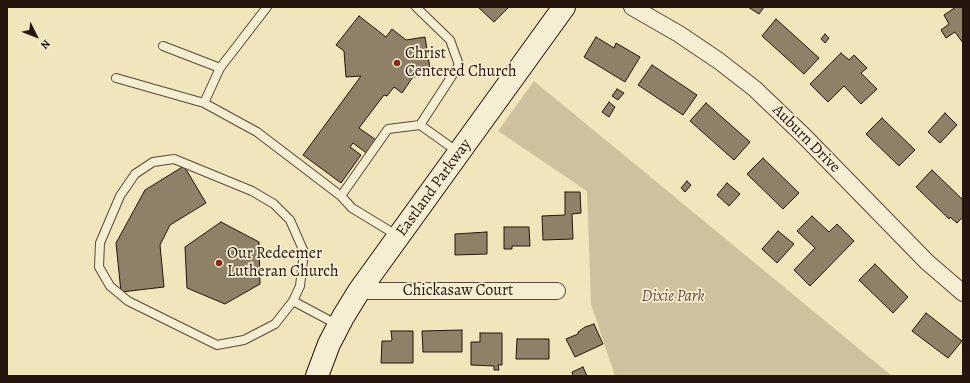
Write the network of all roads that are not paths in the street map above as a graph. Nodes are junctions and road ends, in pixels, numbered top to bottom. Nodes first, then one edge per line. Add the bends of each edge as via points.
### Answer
1 (267, 7) edge
2 (416, 7) edge
3 (564, 7) edge
4 (632, 7) edge
5 (163, 46) dead end
6 (220, 68) junction
7 (116, 78) dead end
8 (204, 102) junction
9 (420, 125) junction
10 (459, 153) junction
11 (341, 196) junction
12 (398, 237) junction
13 (359, 291) junction
14 (557, 291) dead end
15 (963, 293) edge
16 (293, 301) junction
17 (338, 326) junction
18 (317, 376) edge

1 - 6 lane
2 - 9 lane via 450,40 460,65
3 - 10 street, Eastland Parkway
4 - 15 street, Auburn Drive via 679,34 755,89 927,262
5 - 6 lane
6 - 8 lane
7 - 8 lane
8 - 11 lane via 257,132
9 - 10 lane
9 - 11 lane via 388,129
10 - 12 street, Eastland Parkway
11 - 12 lane via 352,208
12 - 13 street, Eastland Parkway
13 - 14 street, Chickasaw Court
13 - 17 street, Eastland Parkway
16 - 16 lane via 300,286 304,252 290,220 274,204 252,191 174,159 153,162 135,174 120,196 100,243 100,266 110,286 128,301 216,345 244,340 275,324
16 - 17 lane
17 - 18 street, Eastland Parkway

